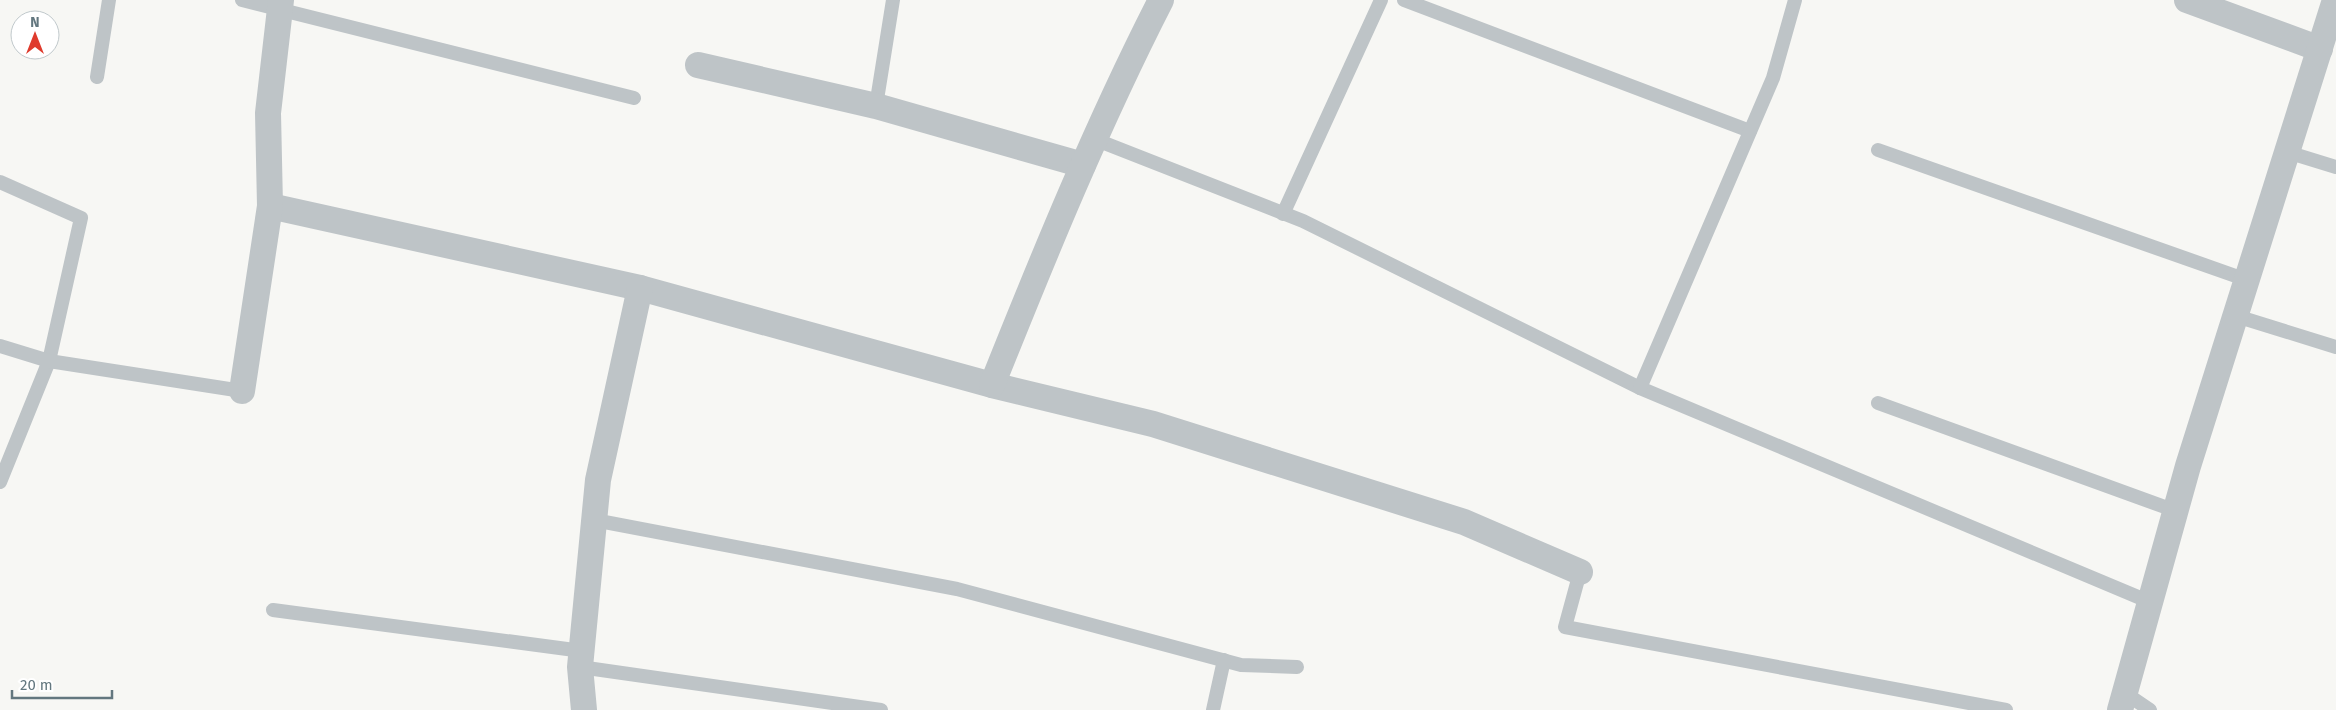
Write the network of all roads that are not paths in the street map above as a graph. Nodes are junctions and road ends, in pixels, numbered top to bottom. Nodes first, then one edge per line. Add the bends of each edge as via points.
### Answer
1 (109, 0) edge
2 (242, 0) edge
3 (893, 0) edge
4 (1161, 0) edge
5 (1381, 0) edge
6 (1404, 0) edge
7 (1795, 0) edge
8 (2188, 0) edge
9 (2335, 0) edge
10 (280, 4) edge
11 (2320, 49) junction
12 (698, 65) dead end
13 (97, 77) dead end
14 (634, 98) dead end
15 (876, 106) junction
16 (1750, 130) junction
17 (1094, 139) junction
18 (1878, 150) dead end
19 (2287, 152) junction
20 (1083, 165) junction
21 (2336, 167) edge
22 (0, 182) edge
23 (270, 206) junction
24 (1284, 214) junction
25 (2247, 280) junction
26 (640, 288) junction
27 (2236, 316) junction
28 (0, 346) edge
29 (2336, 347) edge
30 (49, 361) junction
31 (992, 385) junction
32 (1640, 388) junction
33 (242, 391) joint
34 (1878, 403) dead end
35 (0, 482) edge
36 (2176, 510) junction
37 (594, 520) junction
38 (1580, 572) joint
39 (2150, 602) junction
40 (273, 610) dead end
41 (581, 659) junction
42 (1224, 660) junction
43 (1297, 667) dead end
44 (2122, 702) edge
45 (584, 710) edge
46 (882, 710) edge
47 (1213, 710) edge
48 (2006, 710) edge
49 (2150, 710) edge

1 - 13 lane
2 - 10 lane
3 - 15 lane
4 - 17 street
5 - 24 lane
6 - 16 lane
7 - 16 lane via 1772,78
8 - 11 street
9 - 11 street
10 - 14 lane
10 - 23 street via 268,113
11 - 19 street
12 - 15 street
15 - 20 street
16 - 32 lane
17 - 20 street
17 - 24 lane
18 - 25 lane
19 - 21 lane
19 - 25 street
20 - 31 street
22 - 30 lane via 81,218
23 - 26 street
23 - 33 street
24 - 32 lane
25 - 27 street
26 - 31 street
26 - 37 street via 598,480
27 - 29 lane
27 - 36 street
28 - 30 lane
30 - 33 lane
30 - 35 lane
31 - 38 street via 1153,424 1455,519
32 - 39 lane
34 - 36 lane
36 - 39 street
37 - 41 street
37 - 42 lane via 957,589
38 - 48 lane via 1565,627
39 - 44 street
40 - 41 lane
41 - 45 street
41 - 46 lane
42 - 43 lane via 1241,665
42 - 47 lane
44 - 49 lane

